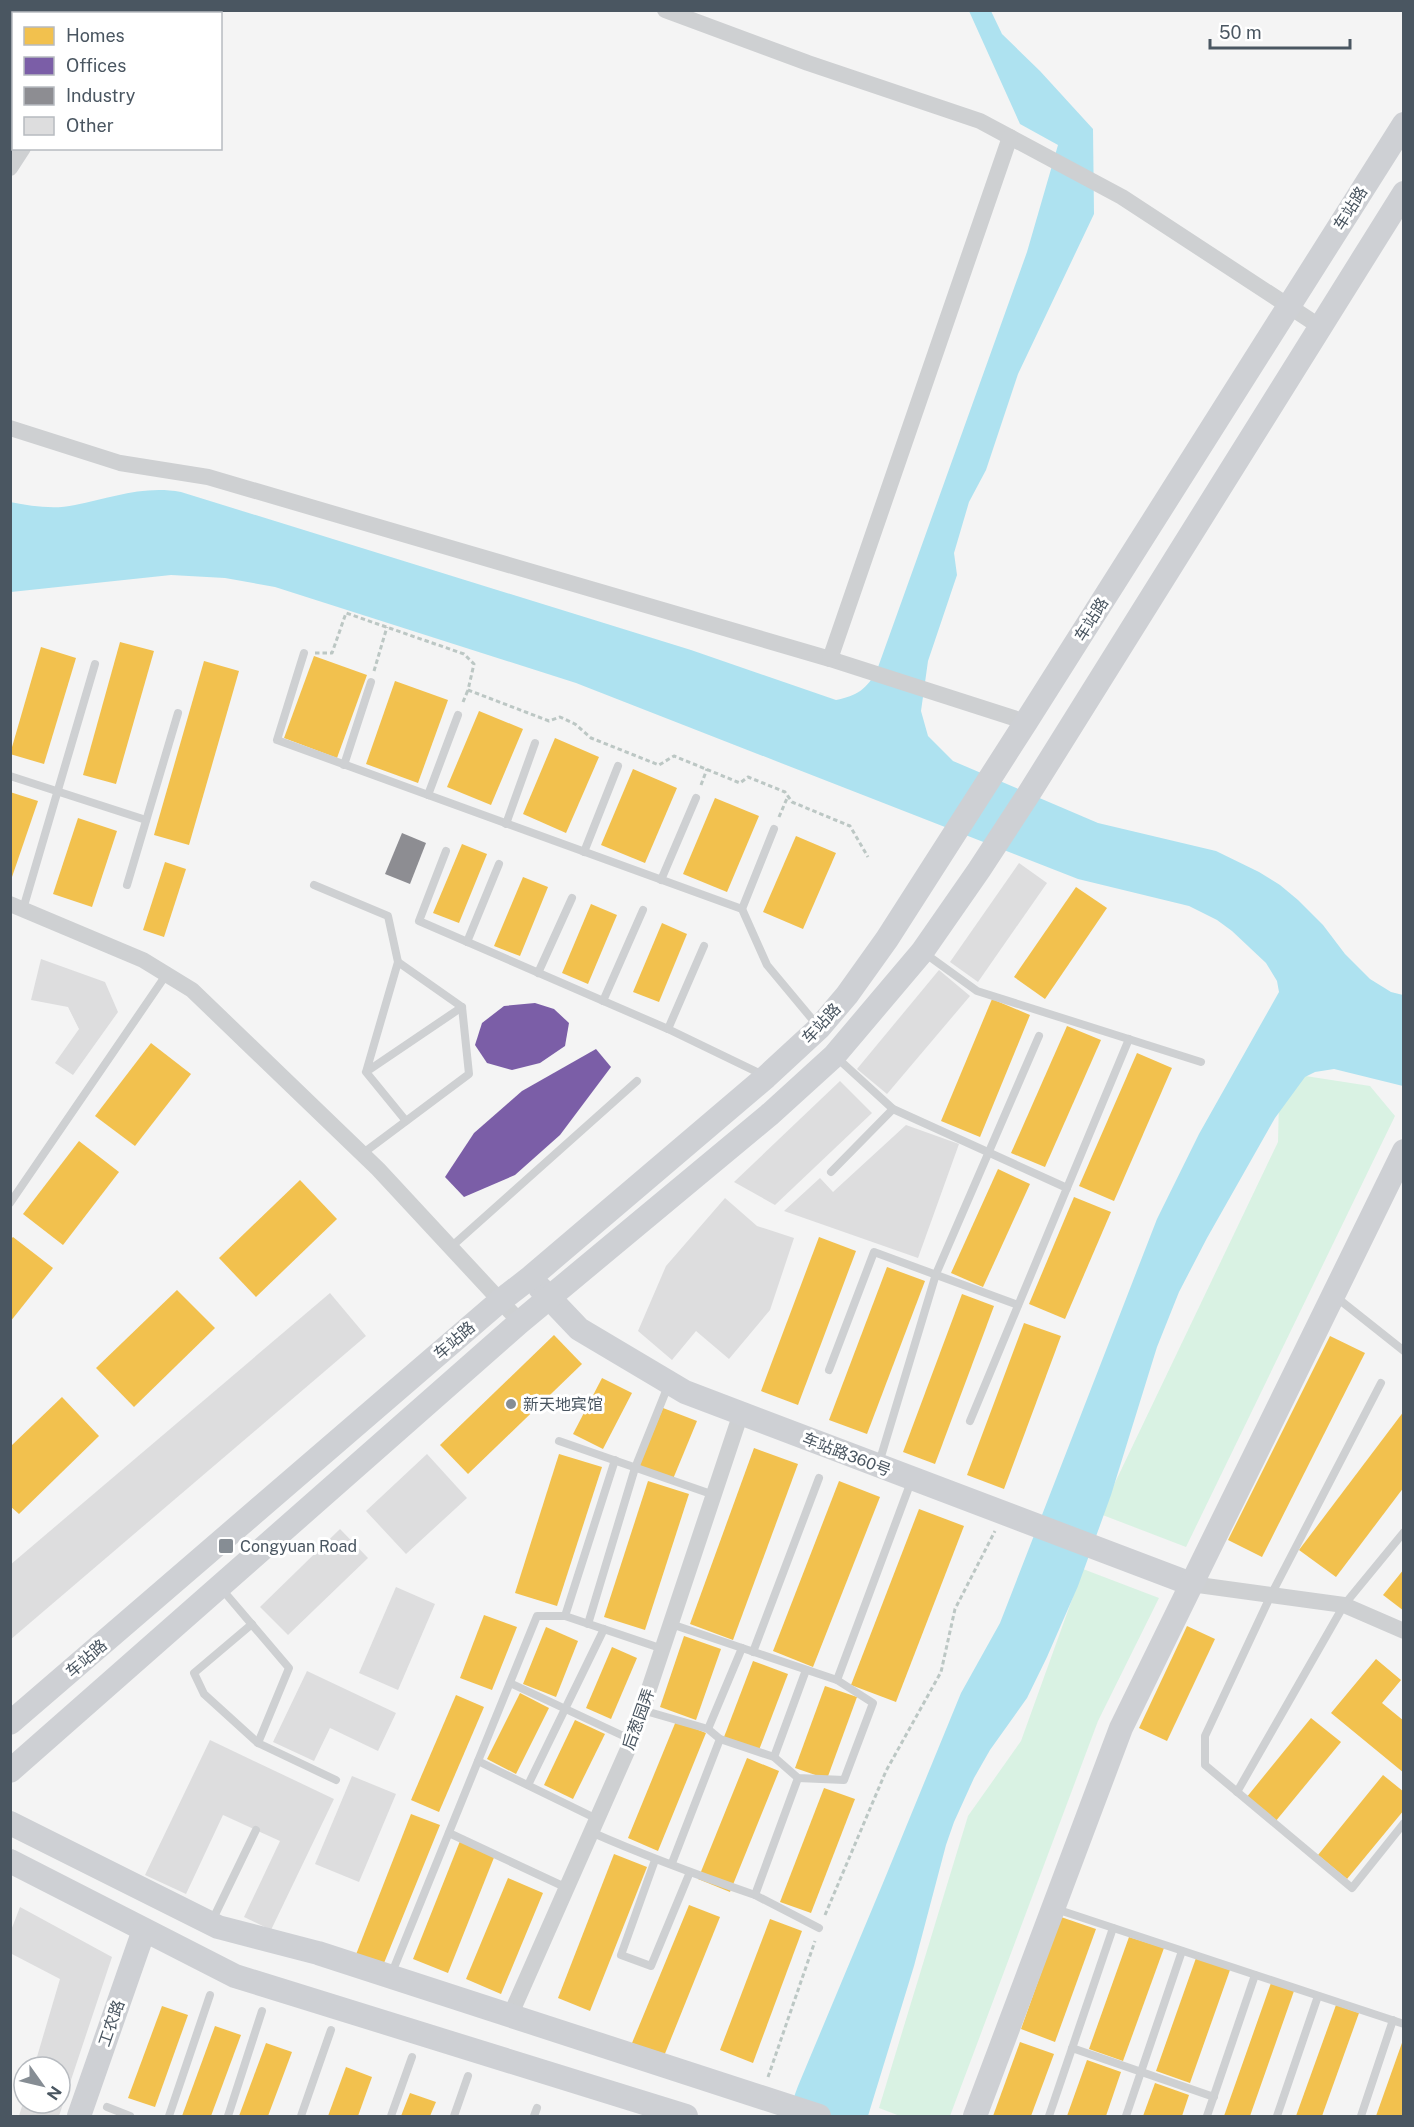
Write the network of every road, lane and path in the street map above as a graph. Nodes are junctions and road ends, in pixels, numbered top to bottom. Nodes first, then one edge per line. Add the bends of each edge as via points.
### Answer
1 (665, 10) edge
2 (1404, 124) edge
3 (1010, 137) junction
4 (22, 150) edge
5 (10, 168) edge
6 (1404, 193) edge
7 (1288, 306) junction
8 (1319, 326) junction
9 (10, 428) edge
10 (387, 627) junction
11 (304, 653) joint
12 (831, 659) junction
13 (95, 664) dead end
14 (370, 682) joint
15 (178, 713) dead end
16 (458, 715) dead end
17 (1026, 722) junction
18 (535, 743) dead end
19 (344, 765) junction
20 (618, 766) dead end
21 (707, 769) junction
22 (10, 776) edge
23 (58, 791) junction
24 (428, 795) junction
25 (788, 796) junction
26 (696, 798) joint
27 (146, 820) junction
28 (506, 824) junction
29 (774, 830) joint
30 (446, 851) dead end
31 (584, 852) junction
32 (868, 856) dead end
33 (499, 864) dead end
34 (661, 880) junction
35 (127, 885) dead end
36 (314, 885) dead end
37 (572, 898) dead end
38 (17, 907) edge
39 (742, 909) junction
40 (643, 910) dead end
41 (467, 942) junction
42 (704, 946) dead end
43 (922, 952) junction
44 (398, 962) junction
45 (538, 972) junction
46 (166, 975) junction
47 (603, 1001) junction
48 (462, 1007) junction
49 (819, 1028) junction
50 (668, 1029) junction
51 (1039, 1036) dead end
52 (1129, 1039) junction
53 (834, 1056) junction
54 (1201, 1062) dead end
55 (366, 1072) junction
56 (766, 1077) junction
57 (638, 1081) dead end
58 (893, 1109) junction
59 (406, 1121) junction
60 (1404, 1151) edge
61 (988, 1152) junction
62 (362, 1154) junction
63 (831, 1172) dead end
64 (1067, 1188) junction
65 (10, 1203) edge
66 (451, 1247) junction
67 (936, 1274) junction
68 (531, 1277) junction
69 (1333, 1294) junction
70 (549, 1299) junction
71 (500, 1300) junction
72 (1018, 1305) junction
73 (520, 1322) junction
74 (1404, 1351) edge
75 (829, 1370) dead end
76 (669, 1383) junction
77 (1381, 1383) dead end
78 (741, 1413) junction
79 (970, 1421) dead end
80 (559, 1441) dead end
81 (615, 1460) junction
82 (878, 1466) junction
83 (635, 1467) junction
84 (819, 1478) dead end
85 (912, 1479) junction
86 (714, 1495) junction
87 (1005, 1514) junction
88 (1404, 1532) edge
89 (1191, 1584) junction
90 (220, 1586) junction
91 (1271, 1595) junction
92 (1344, 1605) junction
93 (565, 1616) junction
94 (252, 1624) junction
95 (588, 1624) junction
96 (671, 1624) junction
97 (604, 1629) junction
98 (1404, 1631) edge
99 (742, 1648) junction
100 (663, 1649) junction
101 (753, 1652) junction
102 (806, 1670) junction
103 (837, 1680) junction
104 (510, 1683) junction
105 (566, 1709) junction
106 (642, 1710) junction
107 (10, 1723) edge
108 (708, 1729) junction
109 (720, 1739) junction
110 (632, 1740) junction
111 (258, 1743) junction
112 (774, 1757) junction
113 (478, 1761) junction
114 (10, 1771) edge
115 (798, 1778) junction
116 (336, 1780) dead end
117 (528, 1785) junction
118 (1237, 1792) junction
119 (10, 1822) edge
120 (1404, 1823) edge
121 (594, 1826) junction
122 (256, 1830) dead end
123 (449, 1833) junction
124 (655, 1860) junction
125 (10, 1861) edge
126 (672, 1863) junction
127 (690, 1872) junction
128 (567, 1888) junction
129 (756, 1895) junction
130 (1053, 1908) junction
131 (210, 1923) junction
132 (819, 1928) junction
133 (1113, 1928) junction
134 (144, 1930) junction
135 (1182, 1951) junction
136 (1255, 1975) junction
137 (391, 1976) junction
138 (210, 1995) dead end
139 (1318, 1996) junction
140 (262, 2011) dead end
141 (510, 2016) junction
142 (1393, 2020) junction
143 (1404, 2024) edge
144 (331, 2030) dead end
145 (1072, 2048) junction
146 (412, 2056) dead end
147 (1141, 2072) junction
148 (468, 2076) dead end
149 (1214, 2097) junction
150 (761, 2098) junction
151 (107, 2107) dead end
152 (79, 2116) edge
153 (130, 2116) edge
154 (169, 2116) edge
155 (228, 2116) edge
156 (301, 2116) edge
157 (391, 2116) edge
158 (454, 2116) edge
159 (686, 2116) edge
160 (819, 2116) edge
161 (975, 2116) edge
162 (1049, 2116) edge
163 (1126, 2116) edge
164 (1207, 2116) edge
165 (1277, 2116) edge
166 (1361, 2116) edge

1 - 3 street via 980,121
2 - 7 main road, 车站路
3 - 7 street via 1122,197
3 - 12 street
4 - 5 street
6 - 8 main road, 车站路
7 - 8 street
7 - 17 main road, 车站路
8 - 43 main road, 车站路 via 1028,795
9 - 12 street via 120,463 208,477
10 - 11 path via 346,613 332,653
10 - 14 path
10 - 21 path via 464,654 474,664 468,690 549,721 560,717 591,738 660,765 674,756
11 - 19 lane via 277,740
12 - 17 street
13 - 23 lane
14 - 19 lane
15 - 27 lane
16 - 24 lane
17 - 49 main road, 车站路 via 880,948
18 - 28 lane
19 - 24 lane
20 - 31 lane
21 - 25 path via 740,783 748,777
21 - 26 path
22 - 23 lane
23 - 27 lane
23 - 38 lane
24 - 28 lane
25 - 29 path
25 - 32 path via 792,802 850,826
26 - 34 lane
27 - 35 lane
28 - 31 lane
29 - 39 lane
30 - 41 lane via 419,921
31 - 34 lane
33 - 41 lane
34 - 39 lane
36 - 44 lane via 388,916
37 - 45 lane
38 - 46 street via 143,960
39 - 49 lane via 767,965
40 - 47 lane
41 - 45 lane
42 - 50 lane
43 - 52 lane via 977,991
43 - 53 main road, 车站路
44 - 48 lane
44 - 55 lane
45 - 47 lane
46 - 62 street via 192,990
46 - 65 lane
47 - 50 lane
48 - 55 lane
48 - 59 lane via 469,1074
49 - 56 main road, 车站路
50 - 56 lane
51 - 61 lane
52 - 54 lane
52 - 64 lane
53 - 58 lane
53 - 70 main road, 车站路
55 - 59 lane
56 - 68 main road, 车站路
57 - 66 lane
58 - 61 lane
58 - 63 lane
59 - 62 lane
60 - 69 main road
61 - 64 lane
61 - 67 lane
62 - 66 street
64 - 72 lane
66 - 71 street
67 - 72 lane
67 - 75 lane via 874,1252
67 - 82 lane
68 - 70 main road, 车站路360号
68 - 71 main road, 车站路
69 - 74 lane
69 - 89 main road
70 - 73 main road, 车站路
70 - 76 main road, 车站路360号 via 579,1329
71 - 73 street
71 - 107 main road, 车站路
72 - 79 lane
73 - 90 main road, 车站路
76 - 78 main road, 车站路360号
76 - 83 lane
77 - 91 lane
78 - 82 main road, 车站路360号
78 - 86 street, 后葱园弄
80 - 81 lane
81 - 83 lane
81 - 93 lane
82 - 85 main road, 车站路360号
83 - 86 lane
83 - 95 lane
84 - 101 lane
85 - 87 main road, 车站路360号
85 - 103 lane
86 - 96 street, 后葱园弄
87 - 89 main road, 车站路360号
87 - 132 path via 955,1609 941,1672 886,1771
88 - 92 lane
89 - 91 street
89 - 130 main road via 1120,1728
90 - 94 lane
90 - 114 main road, 车站路
91 - 92 street
91 - 118 lane via 1205,1736 1205,1765
92 - 98 street
92 - 118 lane
93 - 95 lane
93 - 104 lane via 537,1616
94 - 111 lane via 289,1668
94 - 111 lane via 194,1673 204,1694
95 - 97 lane
96 - 99 lane
96 - 100 street, 后葱园弄
97 - 100 lane
97 - 105 lane
99 - 101 lane
99 - 108 lane
100 - 106 street, 后葱园弄
101 - 102 lane
102 - 103 lane
102 - 112 lane
103 - 115 lane via 873,1703 844,1780
104 - 105 lane
104 - 113 lane
105 - 110 lane
105 - 117 lane
106 - 108 lane
106 - 110 street, 后葱园弄
108 - 109 lane
109 - 112 lane
109 - 126 lane
110 - 121 street, 后葱园弄
111 - 116 lane
112 - 115 lane
113 - 117 lane
113 - 123 lane
115 - 129 lane
117 - 121 lane
118 - 120 lane via 1352,1888
119 - 131 main road
121 - 124 lane
121 - 128 street, 后葱园弄
122 - 131 lane
123 - 128 lane
123 - 137 lane
124 - 126 lane
124 - 127 lane via 621,1955 651,1966
125 - 134 main road
126 - 127 lane
127 - 129 lane
128 - 141 street, 后葱园弄
129 - 132 lane
130 - 133 lane
130 - 161 main road
131 - 137 main road
132 - 150 path
133 - 135 lane
133 - 145 lane
134 - 152 main road, 工农路
134 - 159 main road via 234,1976
135 - 136 lane
135 - 147 lane
136 - 139 lane
136 - 149 lane
137 - 141 main road
138 - 154 lane
139 - 142 lane
139 - 165 lane
140 - 155 lane
141 - 150 main road
142 - 143 lane
142 - 166 lane
144 - 156 lane
145 - 147 lane
145 - 162 lane
146 - 157 lane
147 - 149 lane
147 - 163 lane
148 - 158 lane
149 - 164 lane
150 - 160 main road
151 - 153 lane

